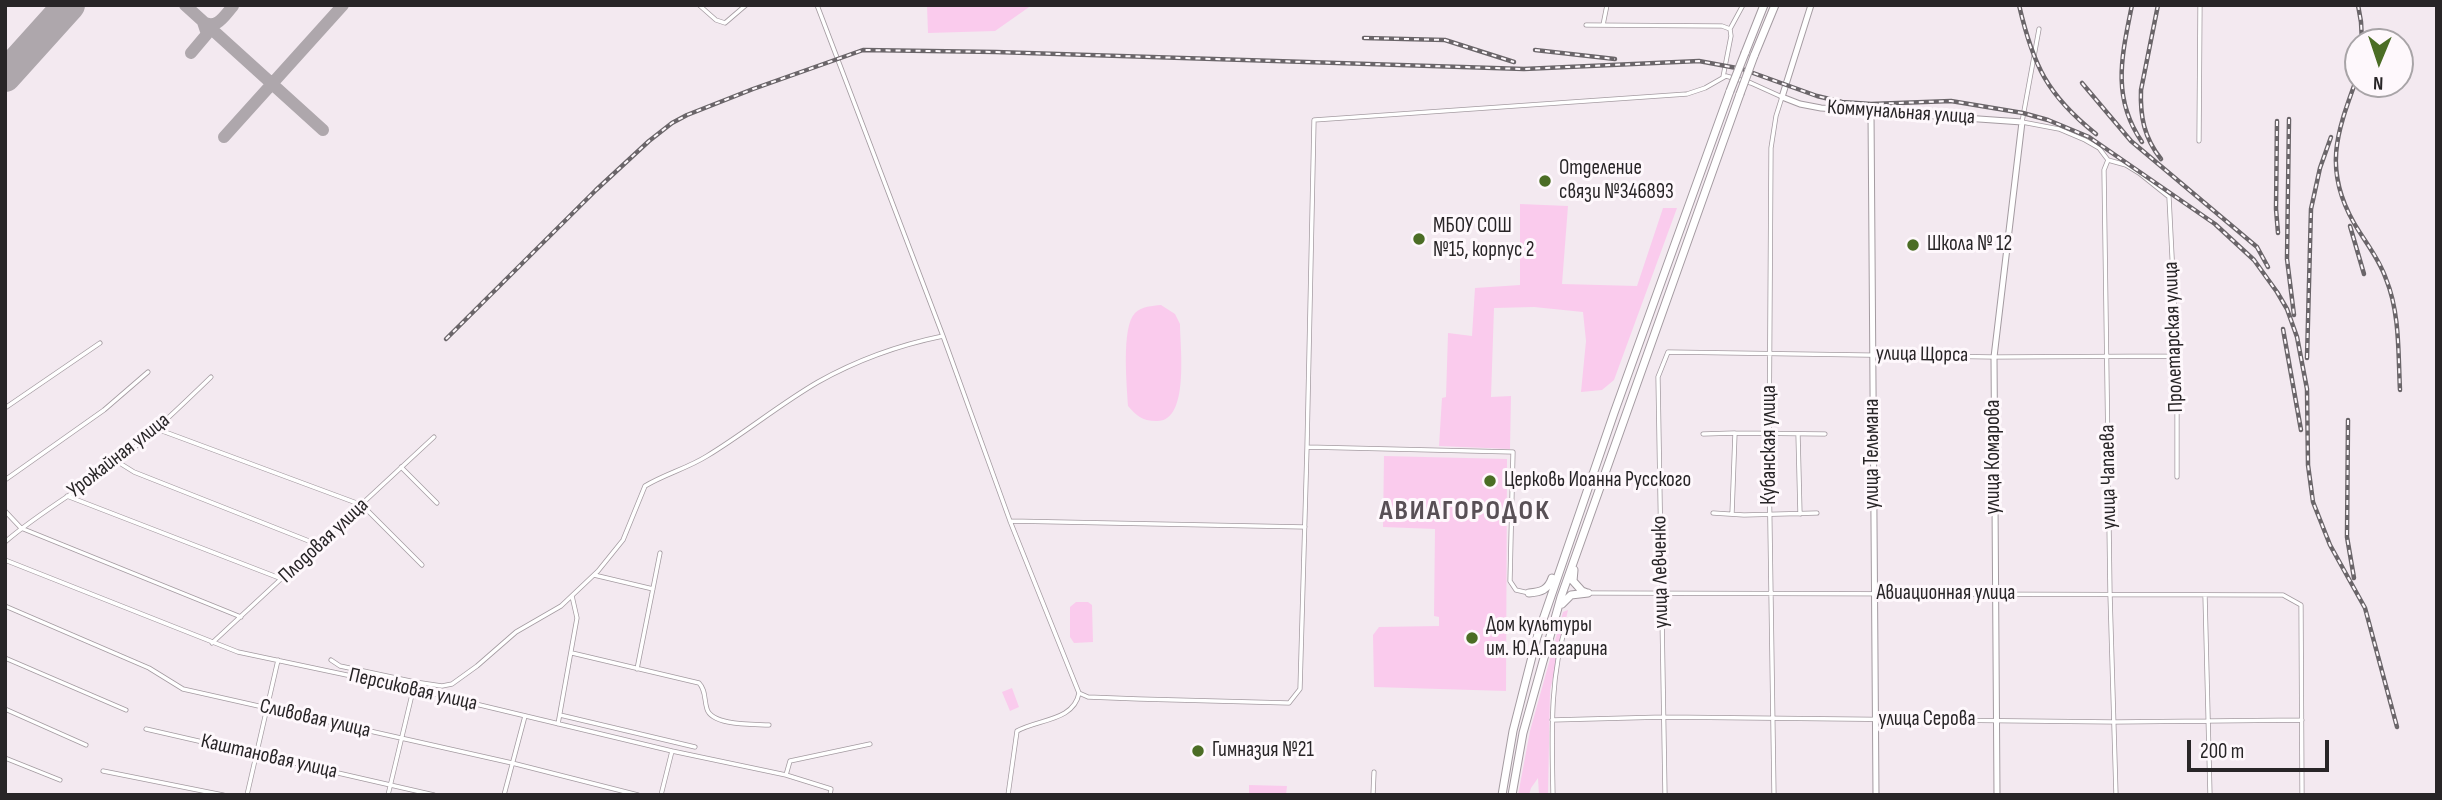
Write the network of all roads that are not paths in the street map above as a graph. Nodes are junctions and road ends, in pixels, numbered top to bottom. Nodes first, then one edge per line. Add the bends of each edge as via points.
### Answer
1 (699, 5) edge
2 (746, 5) edge
3 (817, 5) edge
4 (1608, 5) edge
5 (1743, 5) edge
6 (1764, 5) edge
7 (1775, 5) edge
8 (1811, 5) edge
9 (2200, 5) edge
10 (1586, 25) dead end
11 (1603, 25) junction
12 (1730, 29) junction
13 (2039, 29) dead end
14 (1723, 77) junction
15 (1782, 97) junction
16 (1871, 113) junction
17 (2022, 122) junction
18 (2199, 141) dead end
19 (2108, 160) junction
20 (943, 336) junction
21 (100, 343) dead end
22 (1668, 352) joint
23 (1770, 354) junction
24 (1872, 354) junction
25 (2108, 355) junction
26 (2177, 356) junction
27 (1994, 357) junction
28 (148, 372) dead end
29 (211, 377) dead end
30 (5, 408) edge
31 (158, 429) junction
32 (1735, 433) junction
33 (1703, 434) dead end
34 (1769, 434) junction
35 (1798, 434) junction
36 (1825, 434) dead end
37 (434, 436) dead end
38 (1307, 447) junction
39 (117, 462) junction
40 (401, 467) junction
41 (2177, 477) dead end
42 (5, 480) edge
43 (1589, 486) junction
44 (1598, 491) junction
45 (67, 496) junction
46 (437, 503) dead end
47 (362, 505) junction
48 (5, 511) edge
49 (1713, 513) dead end
50 (1817, 513) dead end
51 (1732, 514) junction
52 (1800, 514) junction
53 (1770, 515) junction
54 (1010, 521) junction
55 (1305, 527) junction
56 (21, 528) junction
57 (5, 542) edge
58 (319, 545) junction
59 (1578, 547) junction
60 (660, 553) dead end
61 (1566, 553) junction
62 (5, 559) edge
63 (422, 565) dead end
64 (594, 575) junction
65 (282, 579) junction
66 (654, 589) junction
67 (1529, 593) junction
68 (1588, 593) junction
69 (1873, 593) junction
70 (1660, 594) junction
71 (1772, 594) junction
72 (1996, 594) junction
73 (2110, 594) junction
74 (2205, 595) junction
75 (572, 596) junction
76 (5, 606) edge
77 (241, 617) junction
78 (1567, 622) dead end
79 (1550, 634) junction
80 (1536, 642) junction
81 (212, 643) junction
82 (572, 653) junction
83 (5, 658) edge
84 (279, 660) junction
85 (331, 660) dead end
86 (637, 669) junction
87 (415, 682) junction
88 (413, 689) junction
89 (1079, 693) junction
90 (267, 708) junction
91 (5, 709) edge
92 (126, 710) dead end
93 (560, 715) junction
94 (525, 716) junction
95 (1664, 717) junction
96 (1552, 720) junction
97 (1773, 720) junction
98 (1875, 720) junction
99 (2303, 720) junction
100 (1996, 721) junction
101 (2209, 721) junction
102 (2115, 722) junction
103 (558, 724) junction
104 (769, 725) dead end
105 (146, 729) dead end
106 (1513, 731) junction
107 (1523, 733) junction
108 (401, 738) junction
109 (870, 744) dead end
110 (86, 745) dead end
111 (695, 747) dead end
112 (672, 751) junction
113 (257, 754) junction
114 (5, 758) edge
115 (512, 763) junction
116 (103, 771) dead end
117 (1374, 772) dead end
118 (786, 775) junction
119 (60, 780) dead end
120 (391, 784) junction
121 (831, 792) edge
122 (223, 795) edge
123 (247, 795) edge
124 (388, 795) edge
125 (434, 795) edge
126 (504, 795) edge
127 (638, 795) edge
128 (662, 795) edge
129 (1008, 795) edge
130 (1373, 795) edge
131 (1502, 795) edge
132 (1512, 795) edge
133 (1553, 795) edge
134 (1665, 795) edge
135 (1774, 795) edge
136 (1876, 795) edge
137 (1997, 795) edge
138 (2116, 795) edge
139 (2210, 795) edge
140 (2302, 795) edge

1 - 2 street via 725,23
3 - 20 street
4 - 11 street
5 - 12 street
6 - 43 highway, bridge
7 - 44 highway, bridge
8 - 15 street
9 - 18 street
10 - 11 street
11 - 12 street
12 - 14 street
13 - 17 street
14 - 15 street via 1732,76
14 - 38 street via 1687,94 1314,120
15 - 16 street, Коммунальная улица via 1809,106
15 - 23 street, Кубанская улица via 1771,148
16 - 17 street, Коммунальная улица
16 - 24 street, улица Тельмана
17 - 19 street via 2076,136 2099,148
17 - 27 street, улица Комарова
19 - 25 street, улица Чапаева via 2104,170
19 - 26 street, Пролетарская улица via 2126,165 2169,197
20 - 54 street
20 - 64 street via 856,363 808,388 706,457 645,486 623,540
21 - 30 street
22 - 23 street, улица Щорса
22 - 70 street, улица Левченко via 1658,377
23 - 24 street, улица Щорса
23 - 34 street, Кубанская улица
24 - 27 street, улица Щорса
24 - 69 street, улица Тельмана
25 - 26 street, улица Щорса
25 - 27 street, улица Щорса
25 - 73 street, улица Чапаева
26 - 41 street, Пролетарская улица
27 - 72 street, улица Комарова
28 - 42 street via 104,410
29 - 31 street, Урожайная улица
31 - 39 street, Урожайная улица
31 - 47 street
32 - 33 street
32 - 34 street
32 - 51 street
34 - 35 street
34 - 53 street, Кубанская улица
35 - 36 street
35 - 52 street
37 - 40 street, Плодовая улица
38 - 55 street
38 - 67 street via 1513,452 1510,581 1517,590
39 - 45 street, Урожайная улица
39 - 58 street
40 - 46 street
40 - 47 street, Плодовая улица
43 - 44 highway via 1597,486
43 - 61 highway
44 - 59 highway
45 - 56 street, Урожайная улица
45 - 65 street
47 - 58 street, Плодовая улица
47 - 63 street
48 - 56 street
49 - 51 street
50 - 52 street
51 - 53 street
52 - 53 street
53 - 71 street, Кубанская улица
54 - 55 street
54 - 89 street
55 - 89 street via 1300,689 1289,703 1088,697
56 - 57 street, Урожайная улица
56 - 77 street
58 - 65 street, Плодовая улица
59 - 68 highway via 1573,582
59 - 79 highway
60 - 66 street
61 - 67 highway via 1560,557 1548,588
61 - 80 highway
62 - 81 street, Персиковая улица
64 - 66 street
64 - 75 street
65 - 77 street, Плодовая улица
66 - 86 street
67 - 80 highway via 1543,603
68 - 70 street, Авиационная улица
68 - 79 highway via 1564,599
69 - 71 street, Авиационная улица
69 - 72 street, Авиационная улица
69 - 98 street, улица Тельмана
70 - 71 street, Авиационная улица
70 - 95 street, улица Левченко
71 - 97 street, Кубанская улица
72 - 73 street, Авиационная улица
72 - 100 street, улица Комарова
73 - 74 street, Авиационная улица
73 - 102 street, улица Чапаева
74 - 99 street, Авиационная улица via 2283,595 2301,605
74 - 101 street
75 - 82 street via 577,618
75 - 87 street via 516,632 452,684
76 - 90 street, Сливовая улица via 149,668 183,689
77 - 81 street, Плодовая улица
78 - 96 street via 1554,682
79 - 107 highway
80 - 106 highway
81 - 84 street, Персиковая улица
82 - 86 street
82 - 93 street
83 - 92 street
84 - 88 street, Персиковая улица
84 - 90 street
85 - 87 street via 340,666
86 - 104 street via 699,683 711,716 739,724
87 - 88 street
88 - 94 street, Персиковая улица
88 - 108 street
89 - 129 street via 1070,709 1017,731
90 - 108 street, Сливовая улица
90 - 113 street
91 - 110 street
93 - 103 street
93 - 111 street
94 - 103 street, Персиковая улица
94 - 115 street
95 - 96 street, улица Серова
95 - 97 street, улица Серова
95 - 134 street, улица Левченко
96 - 133 street
97 - 98 street, улица Серова
97 - 135 street, Кубанская улица
98 - 100 street, улица Серова
98 - 136 street, улица Тельмана
99 - 101 street, улица Серова
99 - 140 street
100 - 102 street, улица Серова
100 - 137 street, улица Комарова
101 - 102 street, улица Серова
101 - 139 street
102 - 138 street, улица Чапаева
103 - 112 street, Персиковая улица
105 - 113 street, Каштановая улица
106 - 107 highway via 1515,742
106 - 131 highway
107 - 132 highway
108 - 115 street, Сливовая улица
108 - 120 street
109 - 118 street via 790,761
112 - 118 street, Персиковая улица
112 - 128 street
113 - 120 street, Каштановая улица
113 - 123 street
114 - 119 street
115 - 126 street
115 - 127 street, Сливовая улица
116 - 122 street
117 - 130 street
118 - 121 street, Персиковая улица
120 - 124 street
120 - 125 street, Каштановая улица

